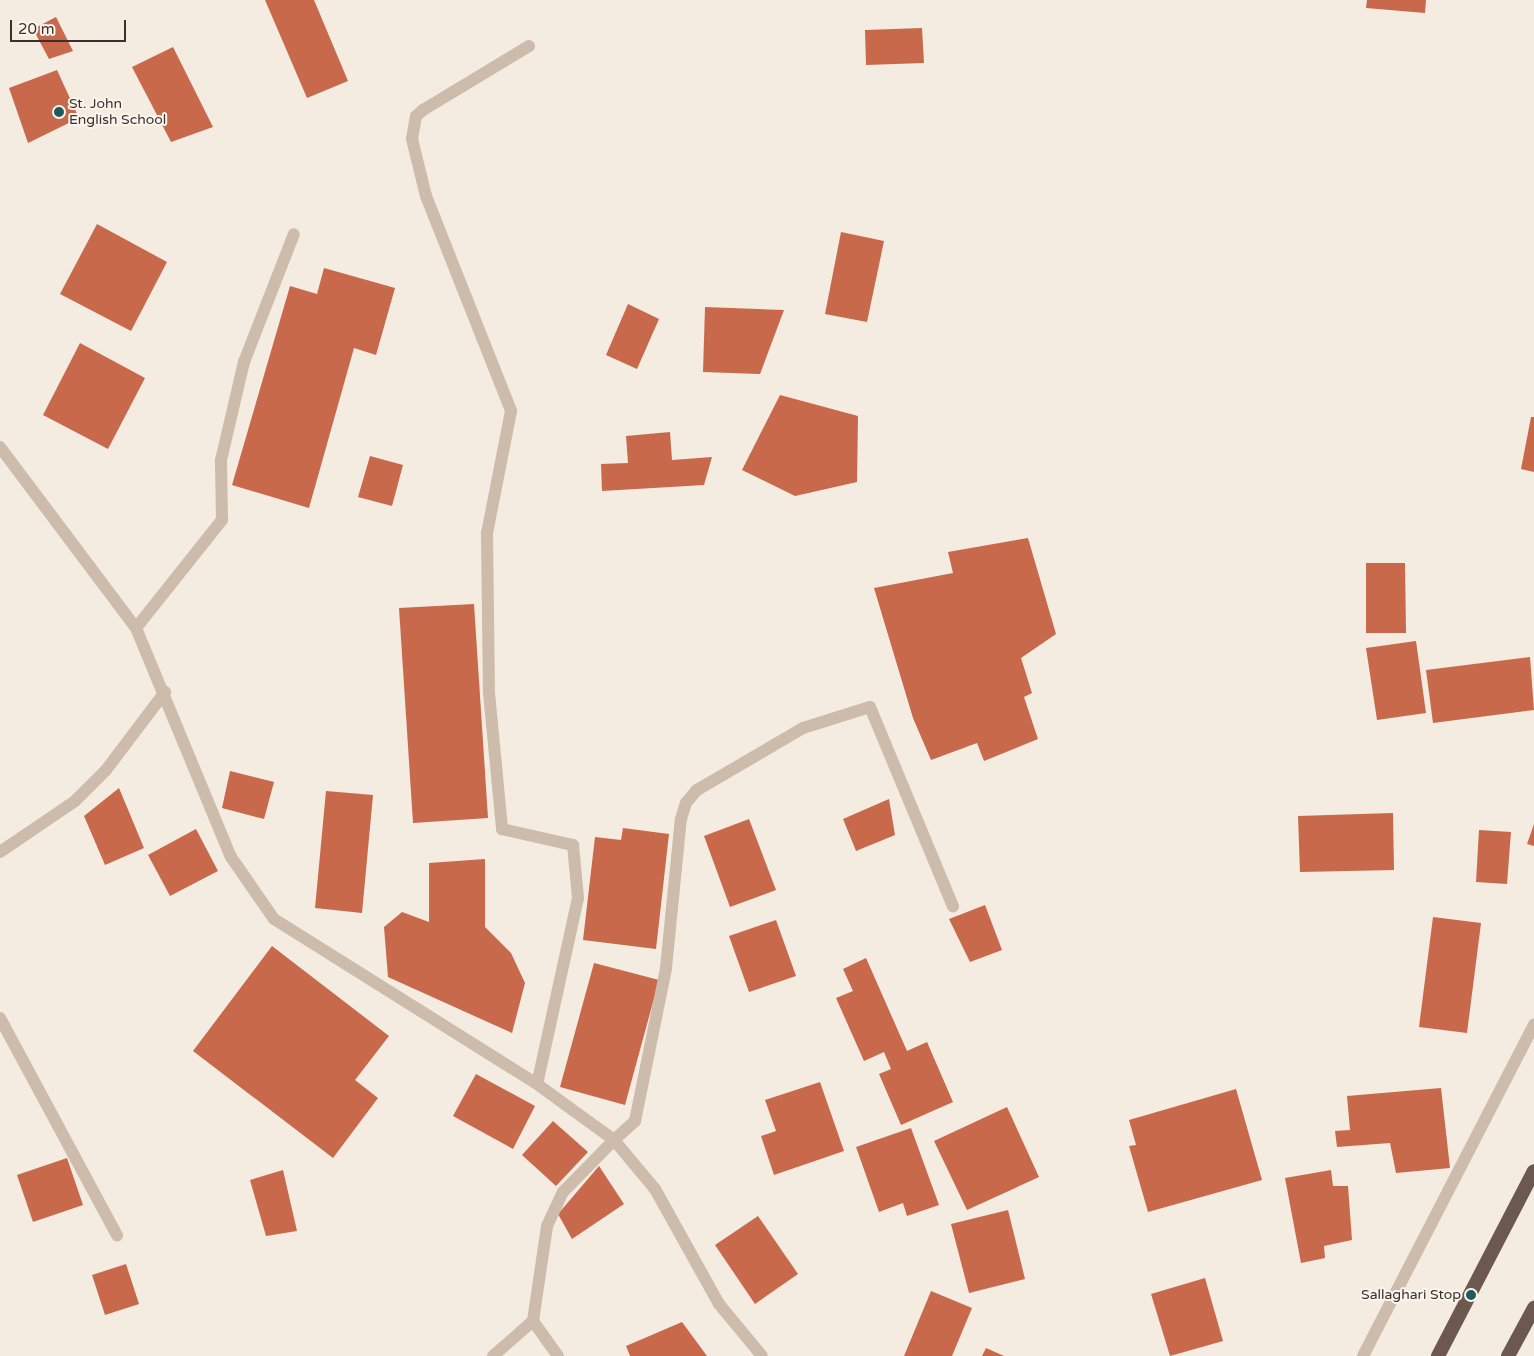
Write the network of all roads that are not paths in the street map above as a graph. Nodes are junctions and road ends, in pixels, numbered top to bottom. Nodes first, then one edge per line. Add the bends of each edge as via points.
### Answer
1 (529, 46) dead end
2 (294, 234) dead end
3 (0, 447) edge
4 (136, 628) junction
5 (165, 692) junction
6 (0, 852) edge
7 (953, 906) dead end
8 (0, 1018) edge
9 (1534, 1024) edge
10 (537, 1084) junction
11 (614, 1140) junction
12 (1534, 1171) edge
13 (117, 1235) dead end
14 (1534, 1308) edge
15 (533, 1321) junction
16 (493, 1356) edge
17 (558, 1356) edge
18 (762, 1356) edge
19 (1363, 1356) edge
20 (1438, 1356) edge
21 (1508, 1356) edge

1 - 10 street via 423,110 416,116 412,139 426,196 511,411 487,533 488,693 502,829 573,845 578,898
2 - 4 street via 244,362 221,460 222,520
3 - 4 street
4 - 5 street
5 - 6 street via 106,770 75,801
5 - 10 street via 231,857 274,919
7 - 11 street via 870,707 803,728 697,790 686,803 681,819 666,968 635,1121
8 - 13 street
9 - 19 street
10 - 11 street
11 - 15 street via 563,1192 548,1226
11 - 18 street via 655,1189 719,1304
12 - 20 highway
14 - 21 highway
15 - 16 street
15 - 17 street

